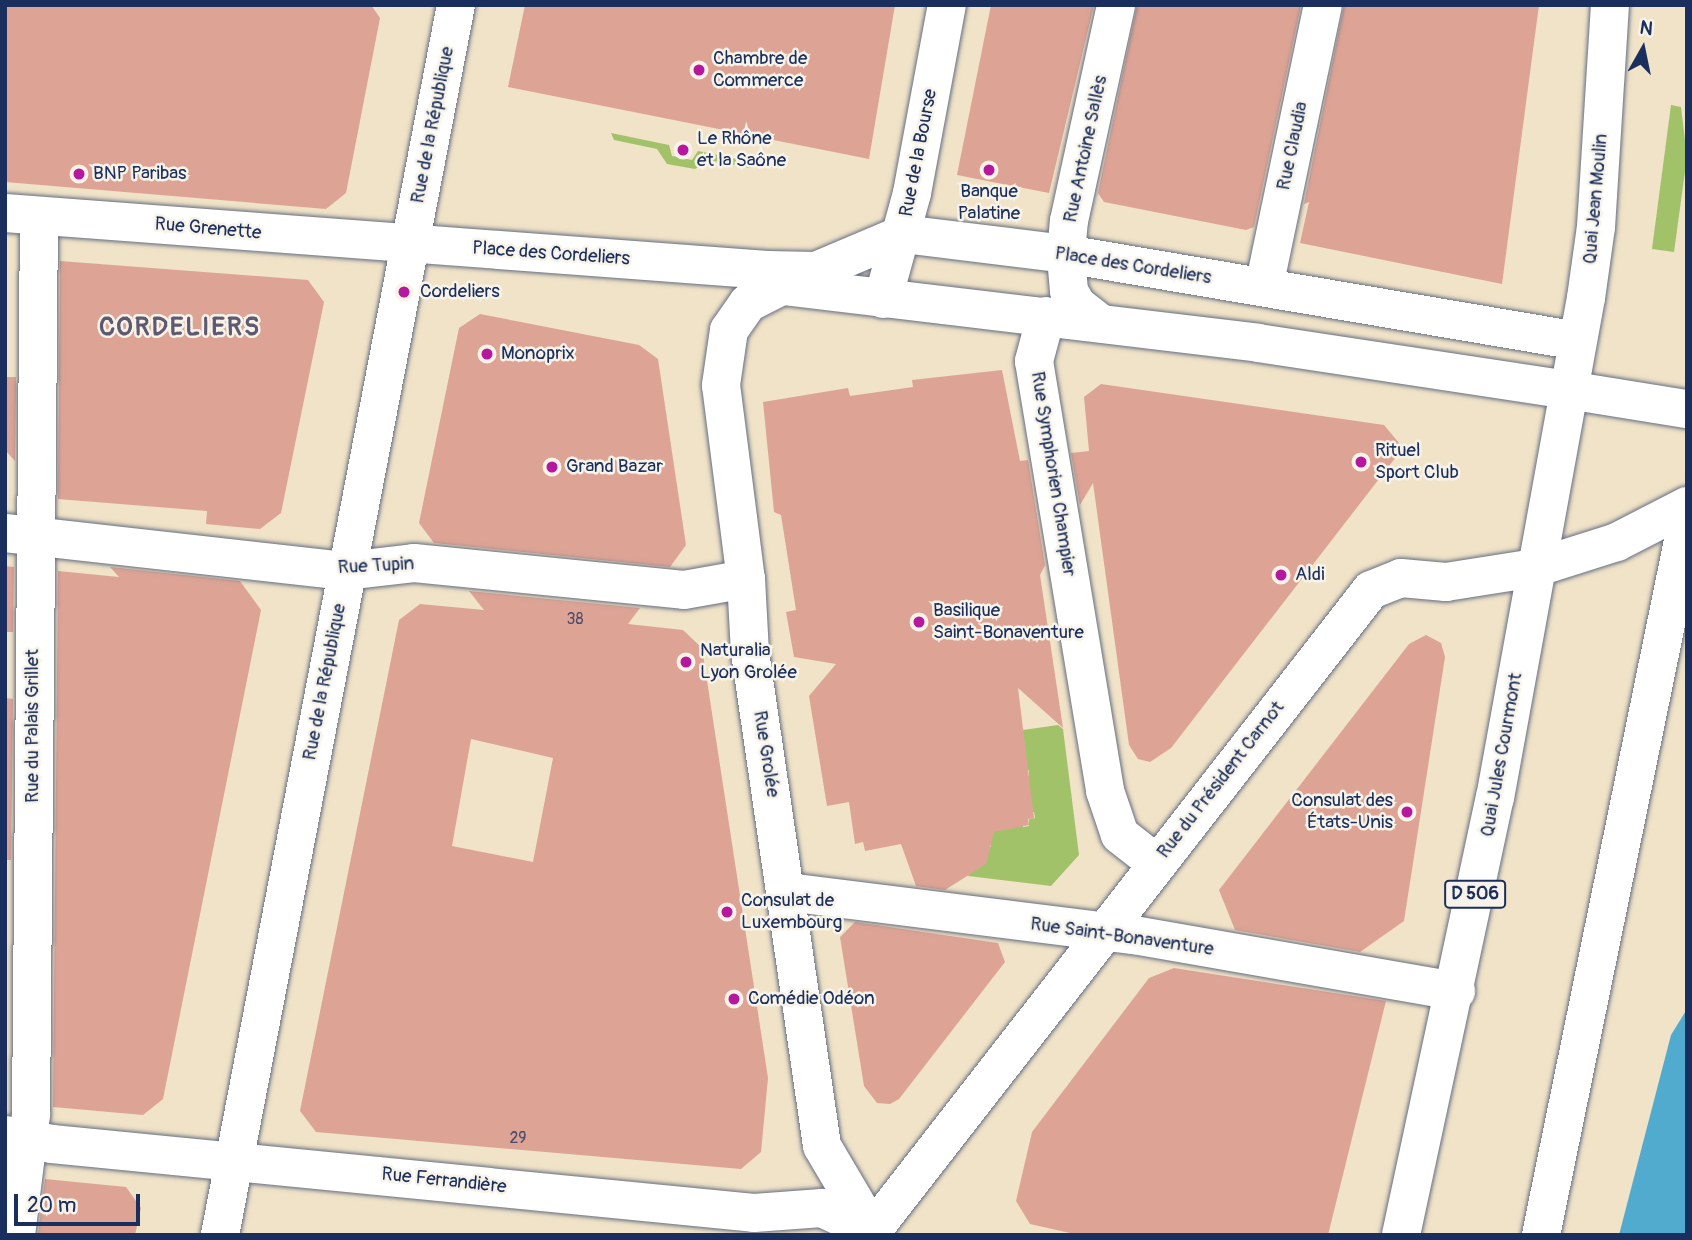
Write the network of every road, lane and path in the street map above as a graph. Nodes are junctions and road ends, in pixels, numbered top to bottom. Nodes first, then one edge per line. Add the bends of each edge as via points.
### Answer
1 (456, 5) edge
2 (947, 5) edge
3 (1116, 5) edge
4 (1323, 5) edge
5 (1610, 5) edge
6 (22, 215) edge
7 (903, 234) junction
8 (411, 245) junction
9 (1066, 254) junction
10 (692, 265) junction
11 (816, 271) junction
12 (777, 285) junction
13 (1264, 287) junction
14 (883, 299) junction
15 (1046, 316) junction
16 (1100, 323) junction
17 (729, 330) junction
18 (1578, 341) junction
19 (1568, 390) junction
20 (1687, 409) edge
21 (1687, 506) edge
22 (1687, 521) edge
23 (20, 535) edge
24 (1535, 568) junction
25 (346, 571) junction
26 (746, 579) junction
27 (1156, 863) junction
28 (787, 892) junction
29 (1102, 932) junction
30 (1456, 991) junction
31 (17, 1137) edge
32 (234, 1159) junction
33 (873, 1234) edge
34 (16, 1235) edge
35 (219, 1235) edge
36 (1401, 1235) edge
37 (1541, 1235) edge

1 - 8 street, Rue de la République
2 - 7 street, Rue de la Bourse
3 - 9 street, Rue Antoine Sallès via 1069,221
4 - 13 street, Rue Claudia
5 - 18 street, Quai Jean Moulin via 1596,227
6 - 8 street, Rue Grenette
6 - 23 street, Rue du Palais Grillet
7 - 9 street, Place des Cordeliers
7 - 11 street, Place des Cordeliers
7 - 14 street, Rue de la Bourse
8 - 10 street, Place des Cordeliers
8 - 25 street, Rue de la République
9 - 13 street, Place des Cordeliers
9 - 16 street, Rue Antoine Sallès via 1069,291 1077,305
10 - 11 street, Place des Cordeliers
10 - 12 street, Place des Cordeliers
10 - 17 street via 717,283 727,299
11 - 12 street, Rue Grolée
12 - 14 street, Place des Cordeliers
12 - 17 street, Rue Grolée via 748,303
13 - 18 street, Place des Cordeliers
14 - 15 street, Place des Cordeliers
15 - 16 street, Place des Cordeliers
15 - 27 street, Rue Symphorien Champier via 1034,361 1105,791 1120,835
16 - 19 street, Place des Cordeliers
17 - 26 street, Rue Grolée via 721,385
18 - 19 street, Quai Jean Moulin
19 - 20 street
19 - 24 street, Quai Jules Courmont
21 - 24 street, Rue du Président Carnot via 1617,542
22 - 37 street
23 - 25 street, Rue Tupin
23 - 31 street, Rue du Palais Grillet
24 - 27 street, Rue du Président Carnot via 1446,582 1401,578 1371,590
24 - 30 street, Quai Jules Courmont / D 506
25 - 26 street, Rue Tupin via 414,563 684,590
25 - 32 street, Rue de la République
26 - 28 street, Rue Grolée via 750,652
27 - 29 street, Rue du Président Carnot
28 - 29 street, Rue Saint-Bonaventure
28 - 33 street, Rue Grolée via 822,1146
29 - 30 street, Rue Saint-Bonaventure
29 - 33 street, Rue du Président Carnot
30 - 36 street, Quai Jules Courmont
31 - 32 street, Rue Ferrandière
31 - 34 street, Rue du Palais Grillet
32 - 33 street, Rue Ferrandière via 754,1213 822,1208
32 - 35 street, Rue de la République

